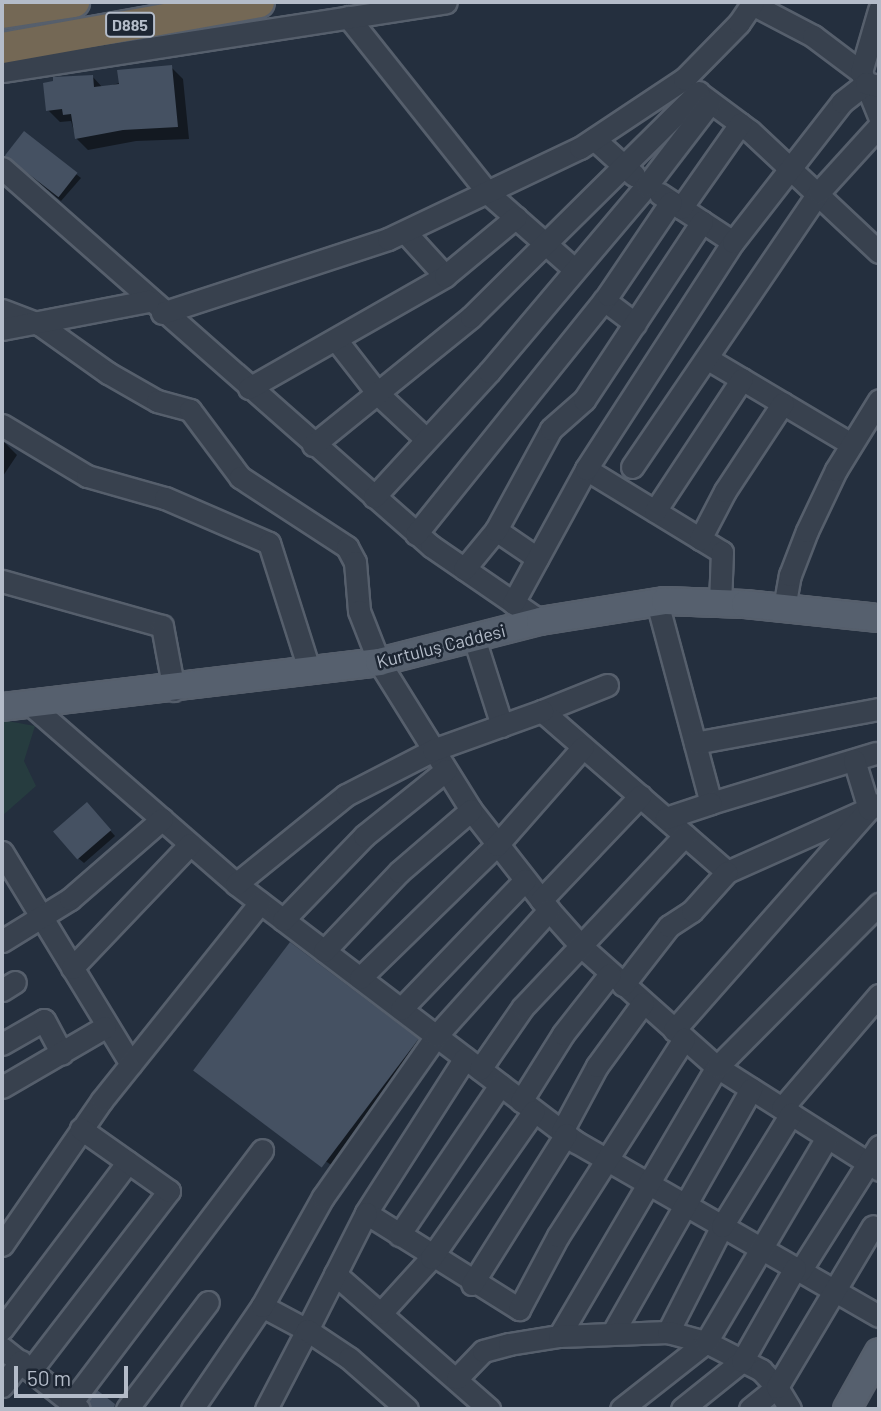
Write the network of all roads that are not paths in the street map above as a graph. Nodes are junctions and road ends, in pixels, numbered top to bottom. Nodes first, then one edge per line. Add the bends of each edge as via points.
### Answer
1 (74, 2) edge
2 (259, 2) edge
3 (446, 2) edge
4 (753, 3) edge
5 (879, 9) edge
6 (2, 13) edge
7 (348, 17) junction
8 (2, 48) edge
9 (2, 71) edge
10 (869, 81) edge
11 (697, 91) junction
12 (879, 116) edge
13 (740, 124) junction
14 (879, 126) edge
15 (594, 139) junction
16 (789, 165) junction
17 (625, 167) junction
18 (2, 168) edge
19 (647, 185) junction
20 (819, 192) junction
21 (489, 194) junction
22 (676, 205) junction
23 (516, 217) junction
24 (702, 222) junction
25 (405, 232) junction
26 (733, 242) junction
27 (547, 244) junction
28 (879, 252) edge
29 (574, 269) junction
30 (445, 276) junction
31 (604, 300) junction
32 (155, 307) junction
33 (2, 310) edge
34 (635, 323) junction
35 (39, 324) junction
36 (2, 329) edge
37 (337, 341) junction
38 (708, 359) junction
39 (742, 379) junction
40 (249, 388) junction
41 (379, 395) junction
42 (783, 404) junction
43 (876, 413) edge
44 (616, 424) junction
45 (2, 425) edge
46 (425, 438) junction
47 (313, 444) junction
48 (648, 444) junction
49 (851, 444) junction
50 (632, 467) dead end
51 (586, 469) junction
52 (374, 497) junction
53 (655, 511) junction
54 (496, 530) junction
55 (416, 534) junction
56 (700, 538) junction
57 (537, 558) junction
58 (464, 569) junction
59 (2, 581) edge
60 (657, 602) junction
61 (513, 603) junction
62 (720, 603) junction
63 (784, 608) junction
64 (878, 613) edge
65 (540, 621) junction
66 (474, 638) junction
67 (379, 663) junction
68 (310, 672) junction
69 (607, 685) dead end
70 (174, 690) junction
71 (32, 705) junction
72 (2, 707) edge
73 (879, 709) edge
74 (542, 711) junction
75 (502, 726) junction
76 (695, 743) junction
77 (583, 747) junction
78 (433, 750) junction
79 (876, 753) dead end
80 (854, 760) junction
81 (446, 770) junction
82 (640, 796) junction
83 (711, 803) junction
84 (874, 807) edge
85 (471, 810) junction
86 (666, 818) junction
87 (162, 819) junction
88 (685, 835) junction
89 (190, 844) junction
90 (497, 845) junction
91 (2, 852) edge
92 (727, 872) junction
93 (525, 880) junction
94 (236, 884) junction
95 (10, 885) edge
96 (260, 902) junction
97 (879, 904) edge
98 (545, 905) junction
99 (43, 918) junction
100 (283, 920) junction
101 (2, 941) edge
102 (580, 946) junction
103 (324, 951) junction
104 (72, 968) junction
105 (360, 978) junction
106 (617, 979) junction
107 (879, 995) edge
108 (643, 1003) junction
109 (401, 1009) junction
110 (105, 1027) junction
111 (679, 1034) junction
112 (436, 1036) junction
113 (2, 1044) edge
114 (62, 1054) junction
115 (472, 1063) junction
116 (131, 1064) junction
117 (717, 1067) junction
118 (500, 1085) junction
119 (2, 1087) edge
120 (751, 1088) junction
121 (528, 1106) junction
122 (787, 1111) junction
123 (81, 1129) junction
124 (564, 1133) junction
125 (827, 1137) junction
126 (262, 1150) dead end
127 (607, 1160) junction
128 (875, 1160) edge
129 (128, 1162) junction
130 (650, 1185) junction
131 (682, 1203) junction
132 (366, 1213) junction
133 (722, 1226) junction
134 (873, 1226) dead end
135 (399, 1235) junction
136 (2, 1245) edge
137 (758, 1247) junction
138 (431, 1258) junction
139 (797, 1269) junction
140 (335, 1274) junction
141 (472, 1284) junction
142 (836, 1291) junction
143 (208, 1302) dead end
144 (262, 1306) junction
145 (519, 1309) junction
146 (381, 1312) junction
147 (879, 1316) edge
148 (2, 1329) edge
149 (307, 1330) junction
150 (668, 1332) junction
151 (612, 1334) junction
152 (550, 1337) junction
153 (706, 1342) junction
154 (2, 1348) edge
155 (879, 1352) edge
156 (742, 1361) junction
157 (26, 1365) junction
158 (457, 1378) junction
159 (2, 1386) edge
160 (777, 1387) junction
161 (75, 1406) edge
162 (127, 1409) edge
163 (192, 1409) edge
164 (267, 1409) edge
165 (407, 1409) edge
166 (489, 1409) edge
167 (621, 1409) edge
168 (682, 1409) edge
169 (750, 1409) edge
170 (790, 1409) edge
171 (847, 1409) edge

1 - 6 highway
2 - 8 highway, D885
3 - 7 street
4 - 10 street via 813,36
4 - 11 street
5 - 10 street
7 - 9 street
7 - 21 street
10 - 12 street
10 - 16 street via 842,102
11 - 13 street
11 - 15 street
11 - 17 street
11 - 19 street
13 - 16 street
13 - 22 street
14 - 20 street
15 - 17 street
15 - 21 street
16 - 20 street
16 - 26 street
17 - 19 street
17 - 27 street
18 - 32 street
19 - 22 street
19 - 29 street
20 - 28 street
20 - 38 street
21 - 23 street
21 - 25 street
22 - 24 street
22 - 31 street
23 - 27 street
23 - 30 street
24 - 26 street
24 - 34 street
25 - 30 street
25 - 32 street
26 - 44 street
27 - 29 street
27 - 41 street
29 - 46 street via 489,372
30 - 37 street
31 - 34 street
31 - 55 street
32 - 35 street
32 - 40 street
33 - 35 street
34 - 54 street via 584,400 551,429
35 - 36 street
35 - 67 street via 157,401 190,410 240,477 347,547 355,562 359,611
37 - 40 street
37 - 41 street
38 - 39 street
38 - 48 street
39 - 42 street
39 - 53 street
40 - 47 street
41 - 46 street
41 - 47 street
42 - 49 street
42 - 56 street
43 - 49 street
44 - 48 street
44 - 51 street
45 - 68 street via 87,476 165,498 269,543
46 - 52 street
47 - 52 street
48 - 50 street
49 - 63 street via 807,531 790,575
51 - 53 street
51 - 57 street
52 - 55 street
53 - 56 street
54 - 57 street
54 - 58 street
55 - 58 street
56 - 62 street via 722,552
57 - 61 street
58 - 61 street
59 - 70 street via 162,626
60 - 62 main road, Kurtuluş Caddesi
60 - 65 main road, Kurtuluş Caddesi
60 - 76 street
61 - 65 street
62 - 63 main road, Kurtuluş Caddesi
63 - 64 main road, Kurtuluş Caddesi
65 - 66 main road, Kurtuluş Caddesi
66 - 67 main road, Kurtuluş Caddesi
66 - 75 street
67 - 68 main road, Kurtuluş Caddesi
67 - 78 street
68 - 70 main road, Kurtuluş Caddesi
69 - 74 street
70 - 71 main road, Kurtuluş Caddesi
71 - 72 main road, Kurtuluş Caddesi
71 - 87 street
73 - 76 street
74 - 75 street
74 - 77 street
75 - 78 street
76 - 83 street
77 - 82 street
77 - 90 street
78 - 81 street
78 - 94 street via 346,795
79 - 80 street
80 - 83 street
80 - 84 street
81 - 85 street
81 - 100 street via 364,836
82 - 86 street
82 - 98 street
83 - 86 street
84 - 92 street
84 - 111 street
85 - 90 street
85 - 103 street via 399,872
86 - 88 street
87 - 89 street
87 - 99 street via 97,879
88 - 92 street
88 - 102 street
89 - 94 street
89 - 104 street
90 - 93 street
90 - 105 street
91 - 95 street
92 - 106 street via 692,911 669,926
93 - 98 street
93 - 109 street
94 - 96 street
95 - 99 street
96 - 100 street
96 - 116 street
97 - 117 street
98 - 102 street
98 - 112 street
99 - 101 street
99 - 104 street
100 - 103 street
102 - 106 street
102 - 115 street
103 - 105 street
104 - 110 street
105 - 109 street
106 - 108 street
106 - 121 street via 562,1034
107 - 122 street
108 - 111 street
108 - 124 street via 597,1066
109 - 112 street
110 - 114 street
110 - 116 street
111 - 117 street
111 - 127 street
112 - 115 street
112 - 144 street via 323,1197
113 - 114 street via 44,1020
114 - 119 street
115 - 118 street
115 - 132 street
116 - 123 street
117 - 120 street
117 - 130 street
118 - 121 street
118 - 135 street
120 - 122 street
120 - 131 street
121 - 124 street
121 - 138 street
122 - 125 street
122 - 133 street
123 - 129 street
123 - 136 street
124 - 127 street
124 - 141 street
125 - 128 street
125 - 137 street
126 - 161 street
127 - 130 street
127 - 145 street
128 - 139 street
129 - 148 street
129 - 157 street via 169,1191
130 - 131 street
130 - 152 street
131 - 133 street
131 - 151 street
132 - 135 street
132 - 140 street
133 - 137 street
133 - 150 street
134 - 142 street
135 - 138 street
137 - 139 street
137 - 153 street
138 - 141 street
138 - 146 street
139 - 142 street
139 - 156 street
140 - 146 street
140 - 149 street
141 - 145 street
142 - 147 street
142 - 160 street
143 - 162 street
144 - 149 street
144 - 163 street
145 - 152 street
146 - 158 street
149 - 164 street
149 - 165 street via 349,1358
150 - 151 street
150 - 153 street
151 - 152 street
152 - 158 street via 483,1351
153 - 156 street
153 - 167 street
154 - 157 street
155 - 171 main road
156 - 160 street via 761,1370
156 - 168 street
157 - 159 street
157 - 161 street
158 - 166 street
160 - 169 street
160 - 170 street

